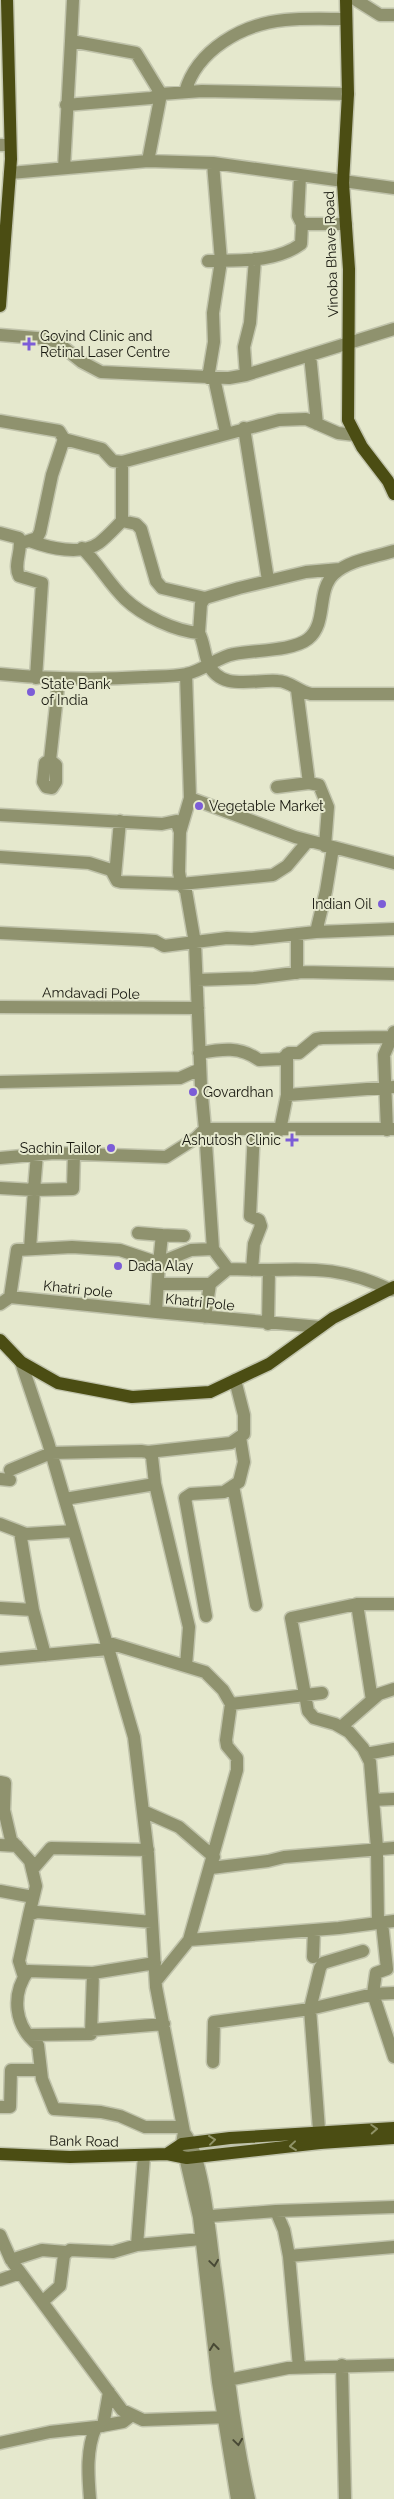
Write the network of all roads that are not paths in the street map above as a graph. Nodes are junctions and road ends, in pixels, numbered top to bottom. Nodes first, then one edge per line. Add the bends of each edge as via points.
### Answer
1 (7, 0) edge
2 (73, 0) edge
3 (346, 0) edge
4 (356, 0) edge
5 (394, 15) edge
6 (346, 19) junction
7 (71, 41) junction
8 (4, 92) edge
9 (185, 92) junction
10 (161, 94) junction
11 (348, 94) junction
12 (66, 105) junction
13 (5, 145) edge
14 (148, 161) junction
15 (213, 164) junction
16 (64, 168) junction
17 (10, 173) junction
18 (300, 176) junction
19 (343, 183) junction
20 (394, 188) edge
21 (4, 194) edge
22 (302, 224) junction
23 (346, 224) junction
24 (255, 258) junction
25 (221, 260) junction
26 (208, 261) dead end
27 (0, 306) edge
28 (394, 329) edge
29 (0, 336) edge
30 (348, 343) junction
31 (310, 355) junction
32 (246, 375) junction
33 (211, 378) junction
34 (0, 421) edge
35 (317, 424) junction
36 (244, 428) junction
37 (226, 433) junction
38 (355, 434) junction
39 (64, 439) junction
40 (122, 462) junction
41 (394, 494) edge
42 (122, 522) junction
43 (0, 533) edge
44 (26, 542) junction
45 (82, 548) junction
46 (394, 551) edge
47 (340, 569) junction
48 (268, 580) junction
49 (206, 598) junction
50 (199, 633) junction
51 (209, 665) junction
52 (0, 674) edge
53 (186, 674) junction
54 (36, 678) junction
55 (58, 678) junction
56 (296, 690) junction
57 (394, 694) edge
58 (50, 760) dead end
59 (309, 783) junction
60 (277, 787) dead end
61 (190, 798) junction
62 (0, 816) edge
63 (120, 821) junction
64 (180, 832) junction
65 (308, 841) junction
66 (329, 847) junction
67 (0, 856) edge
68 (394, 863) edge
69 (115, 876) junction
70 (181, 884) junction
71 (394, 929) edge
72 (316, 932) junction
73 (0, 934) edge
74 (297, 934) junction
75 (195, 943) junction
76 (296, 973) junction
77 (394, 974) edge
78 (197, 980) junction
79 (0, 1007) edge
80 (198, 1008) junction
81 (392, 1034) edge
82 (199, 1052) junction
83 (287, 1054) junction
84 (200, 1069) junction
85 (0, 1082) edge
86 (390, 1087) edge
87 (287, 1095) junction
88 (205, 1129) junction
89 (391, 1129) edge
90 (254, 1130) junction
91 (280, 1130) junction
92 (74, 1152) junction
93 (37, 1154) junction
94 (0, 1158) edge
95 (0, 1188) edge
96 (34, 1190) junction
97 (138, 1233) dead end
98 (162, 1235) junction
99 (184, 1236) dead end
100 (30, 1249) junction
101 (213, 1249) junction
102 (160, 1263) junction
103 (228, 1269) junction
104 (252, 1270) junction
105 (269, 1270) junction
106 (158, 1284) junction
107 (210, 1284) junction
108 (393, 1289) edge
109 (5, 1300) edge
110 (156, 1312) junction
111 (205, 1317) junction
112 (268, 1324) junction
113 (320, 1327) junction
114 (0, 1340) edge
115 (22, 1362) junction
116 (235, 1380) junction
117 (240, 1437) junction
118 (148, 1452) junction
119 (52, 1453) junction
120 (7, 1477) edge
121 (155, 1484) junction
122 (233, 1486) junction
123 (65, 1499) junction
124 (0, 1524) edge
125 (74, 1531) junction
126 (20, 1532) junction
127 (357, 1604) junction
128 (394, 1604) edge
129 (256, 1605) dead end
130 (0, 1608) edge
131 (33, 1610) junction
132 (206, 1616) dead end
133 (107, 1645) junction
134 (45, 1655) junction
135 (0, 1660) edge
136 (186, 1666) junction
137 (394, 1689) edge
138 (322, 1693) dead end
139 (305, 1694) junction
140 (372, 1700) junction
141 (231, 1704) junction
142 (341, 1727) junction
143 (394, 1749) edge
144 (366, 1754) junction
145 (0, 1782) edge
146 (394, 1799) edge
147 (373, 1800) junction
148 (143, 1811) junction
149 (0, 1845) edge
150 (17, 1846) junction
151 (376, 1848) junction
152 (394, 1848) edge
153 (148, 1850) junction
154 (212, 1862) junction
155 (32, 1870) junction
156 (0, 1891) edge
157 (33, 1897) junction
158 (29, 1915) junction
159 (152, 1922) junction
160 (385, 1922) edge
161 (314, 1930) junction
162 (189, 1940) junction
163 (363, 1951) dead end
164 (313, 1957) dead end
165 (155, 1963) junction
166 (93, 1973) junction
167 (24, 1976) junction
168 (156, 1981) junction
169 (394, 1993) edge
170 (373, 1994) junction
171 (310, 2010) junction
172 (164, 2024) junction
173 (91, 2030) junction
174 (28, 2035) junction
175 (394, 2057) edge
176 (214, 2062) dead end
177 (41, 2070) junction
178 (0, 2107) edge
179 (394, 2128) edge
180 (185, 2136) junction
181 (320, 2137) junction
182 (394, 2138) edge
183 (0, 2154) edge
184 (167, 2154) junction
185 (144, 2156) junction
186 (191, 2157) junction
187 (394, 2207) edge
188 (276, 2211) junction
189 (203, 2217) junction
190 (0, 2235) edge
191 (201, 2240) junction
192 (137, 2245) junction
193 (394, 2246) edge
194 (66, 2252) junction
195 (289, 2256) junction
196 (11, 2260) junction
197 (20, 2273) junction
198 (0, 2280) edge
199 (42, 2302) junction
200 (342, 2365) junction
201 (394, 2365) edge
202 (298, 2368) junction
203 (224, 2380) junction
204 (109, 2392) junction
205 (132, 2415) junction
206 (229, 2417) junction
207 (100, 2426) junction
208 (0, 2443) edge
209 (90, 2499) edge
210 (237, 2499) edge
211 (249, 2499) edge
212 (345, 2499) edge

1 - 8 main road
2 - 7 street
3 - 6 main road, Vinoba Bhave Road
4 - 5 street via 380,15
6 - 9 street via 283,20 224,39 201,61 190,76
6 - 11 main road, Vinoba Bhave Road
7 - 10 street via 136,53
7 - 12 street
8 - 13 main road
9 - 10 street
9 - 11 street
10 - 12 street via 151,98
10 - 14 street
11 - 19 main road, Vinoba Bhave Road
12 - 16 street
13 - 17 main road
14 - 15 street
14 - 16 street
15 - 18 street
15 - 25 street
16 - 17 street
17 - 21 main road
18 - 19 street
18 - 22 street via 298,216
19 - 20 street
19 - 23 main road, Vinoba Bhave Road
21 - 27 main road
22 - 23 street
22 - 24 street via 301,244 287,253
23 - 30 main road, Vinoba Bhave Road
24 - 25 street
24 - 32 street via 250,323 244,347
25 - 26 street
25 - 33 street
28 - 30 street
29 - 33 street via 49,339 102,372
30 - 31 street
30 - 38 main road, Vinoba Bhave Road via 348,420
31 - 32 street
31 - 35 street
32 - 33 street
33 - 37 street
34 - 39 street via 58,431
35 - 36 street via 298,418
35 - 38 street via 338,433
36 - 37 street
36 - 48 street
37 - 40 street
38 - 41 main road, Vinoba Bhave Road
39 - 40 street via 102,449 113,461
39 - 44 street via 52,475 40,532 37,538
40 - 42 street
42 - 45 street via 99,544
42 - 49 street via 136,524 140,529 156,581 162,588
43 - 44 street via 15,535
44 - 45 street via 54,550
44 - 54 street via 16,571 19,576 42,583
45 - 50 street via 124,599 144,613 187,632
46 - 47 street
47 - 48 street
47 - 51 street via 326,585 318,624 307,640 294,646 231,654
48 - 49 street
49 - 50 street via 201,604
50 - 51 street
51 - 53 street
51 - 56 street via 224,680 236,682 280,674
52 - 54 street
53 - 55 street
53 - 61 street
54 - 55 street
55 - 58 street
56 - 57 street via 311,694
56 - 59 street
59 - 60 street
59 - 66 street via 320,785 328,807
61 - 64 street
61 - 65 street
62 - 63 street
63 - 64 street via 162,824 176,821
63 - 69 street
64 - 70 street
65 - 66 street
65 - 70 street via 287,866 273,875
66 - 68 street
66 - 72 street via 326,891
67 - 69 street via 89,863 111,870
69 - 70 street via 121,882
70 - 75 street via 186,891
71 - 72 street
72 - 74 street
73 - 75 street via 142,940 164,946
74 - 75 street
74 - 76 street
75 - 78 street
76 - 77 street
76 - 78 street
78 - 80 street
79 - 80 street, Amdavadi Pole
80 - 82 street
81 - 83 street via 316,1039 299,1053
81 - 86 street via 384,1055
82 - 83 street via 218,1049 246,1051 259,1060 282,1059
82 - 84 street
83 - 87 street
84 - 85 street via 180,1078
84 - 88 street
86 - 87 street
86 - 89 street
87 - 91 street
88 - 90 street
88 - 92 street via 166,1157
88 - 101 street
89 - 91 street
90 - 91 street
90 - 104 street via 250,1216 259,1220 261,1226 254,1244
92 - 93 street
92 - 96 street via 73,1189
93 - 94 street
93 - 96 street
95 - 96 street
96 - 100 street
97 - 98 street
98 - 99 street
98 - 102 street, Khatri Pole
100 - 102 street via 120,1250
100 - 109 street via 18,1250
101 - 102 street via 191,1250
101 - 103 street
102 - 106 street, Khatri Pole
103 - 104 street
103 - 107 street
104 - 105 street
105 - 108 street via 346,1272
105 - 112 street
106 - 107 street
106 - 110 street, Khatri Pole
107 - 111 street
108 - 113 main road
109 - 110 street, Khatri pole
110 - 111 street, Khatri Pole
111 - 112 street, Khatri Pole
112 - 113 street, Khatri Pole
113 - 116 main road via 269,1364
114 - 115 main road
115 - 116 main road via 58,1383 132,1397 210,1392
115 - 119 street
116 - 117 street via 244,1415 244,1434
117 - 118 street via 231,1442
117 - 122 street via 244,1462 239,1482
118 - 119 street
118 - 121 street via 152,1458
119 - 120 street
119 - 123 street
121 - 123 street
121 - 136 street via 189,1627
122 - 129 street
122 - 132 street via 224,1492 191,1494 185,1498
123 - 125 street
124 - 126 street
125 - 126 street
125 - 133 street
126 - 131 street
127 - 128 street
127 - 139 street via 291,1618
127 - 140 street
130 - 131 street
131 - 134 street
133 - 134 street
133 - 136 street
133 - 148 street via 134,1736
134 - 135 street
136 - 141 street via 205,1672 223,1690
137 - 140 street via 378,1694
138 - 139 street
139 - 141 street
139 - 142 street via 308,1711 314,1718
140 - 142 street
141 - 154 street via 226,1740 237,1758 237,1770
142 - 144 street
143 - 144 street
144 - 147 street via 370,1762
145 - 150 street via 4,1783 4,1810 11,1840
146 - 147 street
147 - 151 street
148 - 153 street
148 - 154 street via 179,1827
149 - 150 street
150 - 155 street via 30,1861
151 - 152 street
151 - 154 street via 268,1861
151 - 160 street
153 - 155 street via 52,1848
153 - 159 street
154 - 162 street
155 - 157 street via 36,1886
156 - 157 street
157 - 158 street
158 - 159 street via 37,1912
158 - 167 street via 19,1961
159 - 165 street
160 - 161 street
160 - 170 street via 387,1969 376,1973
161 - 162 street
161 - 164 street
162 - 168 street
163 - 171 street via 323,1963
165 - 166 street
165 - 168 street
166 - 167 street via 28,1971
166 - 173 street
167 - 174 street via 15,2007
168 - 172 street
169 - 170 street
170 - 171 street
170 - 175 street
171 - 176 street via 214,2022
171 - 181 street
172 - 173 street
172 - 180 street
173 - 174 street via 91,2034
174 - 177 street via 38,2045
177 - 178 street via 11,2070 10,2107
177 - 180 street via 54,2109 101,2112
181 -> 179 main road
180 -> 181 main road
180 - 184 main road
180 - 186 street
181 - 182 main road
181 -> 186 main road
183 - 185 main road, Bank Road
184 - 185 main road, Bank Road
184 - 186 main road
185 - 192 street
186 - 189 street
187 - 188 street
188 - 189 street
188 - 195 street
189 - 191 street
189 -> 203 street
190 - 196 street
191 - 192 street
203 -> 191 street
192 - 194 street via 113,2252
193 - 195 street
194 - 196 street via 42,2250
194 - 199 street via 60,2286
195 - 202 street
196 - 197 street
197 - 198 street
197 - 199 street
199 - 204 street
200 - 201 street
200 - 202 street
200 - 212 street
202 - 203 street
203 - 206 street
204 - 205 street via 122,2410
204 - 207 street
205 - 206 street via 143,2420
205 - 207 street via 123,2422
206 - 210 street
206 -> 211 street
207 - 208 street
207 - 209 street via 91,2439

